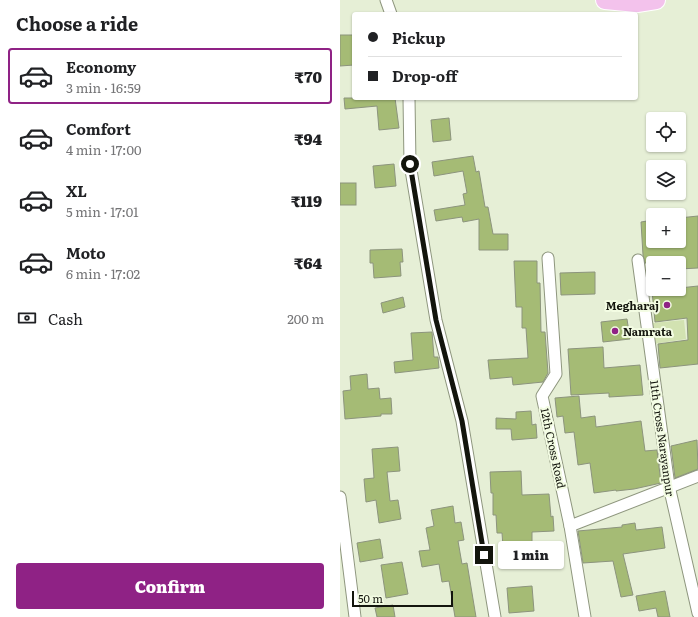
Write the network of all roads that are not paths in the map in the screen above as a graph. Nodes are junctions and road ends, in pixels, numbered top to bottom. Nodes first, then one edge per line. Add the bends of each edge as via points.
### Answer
1 (386, 0) edge
2 (605, 0) edge
3 (656, 0) edge
4 (390, 12) edge
5 (409, 100) edge
6 (548, 258) dead end
7 (638, 260) dead end
8 (698, 476) edge
9 (669, 486) junction
10 (340, 497) edge
11 (570, 526) junction
12 (698, 613) edge
13 (355, 617) edge
14 (495, 617) edge
15 (585, 617) edge

1 - 4 street
2 - 3 main road via 637,3
5 - 14 street via 410,164 432,297 462,421
6 - 11 street, 12th Cross Road via 556,374 542,396
7 - 9 street, 11th Cross Narayanpur
8 - 9 street
9 - 11 street
9 - 12 street, 11th Cross Narayanpur
10 - 13 street
11 - 15 street, 12th Cross Road

